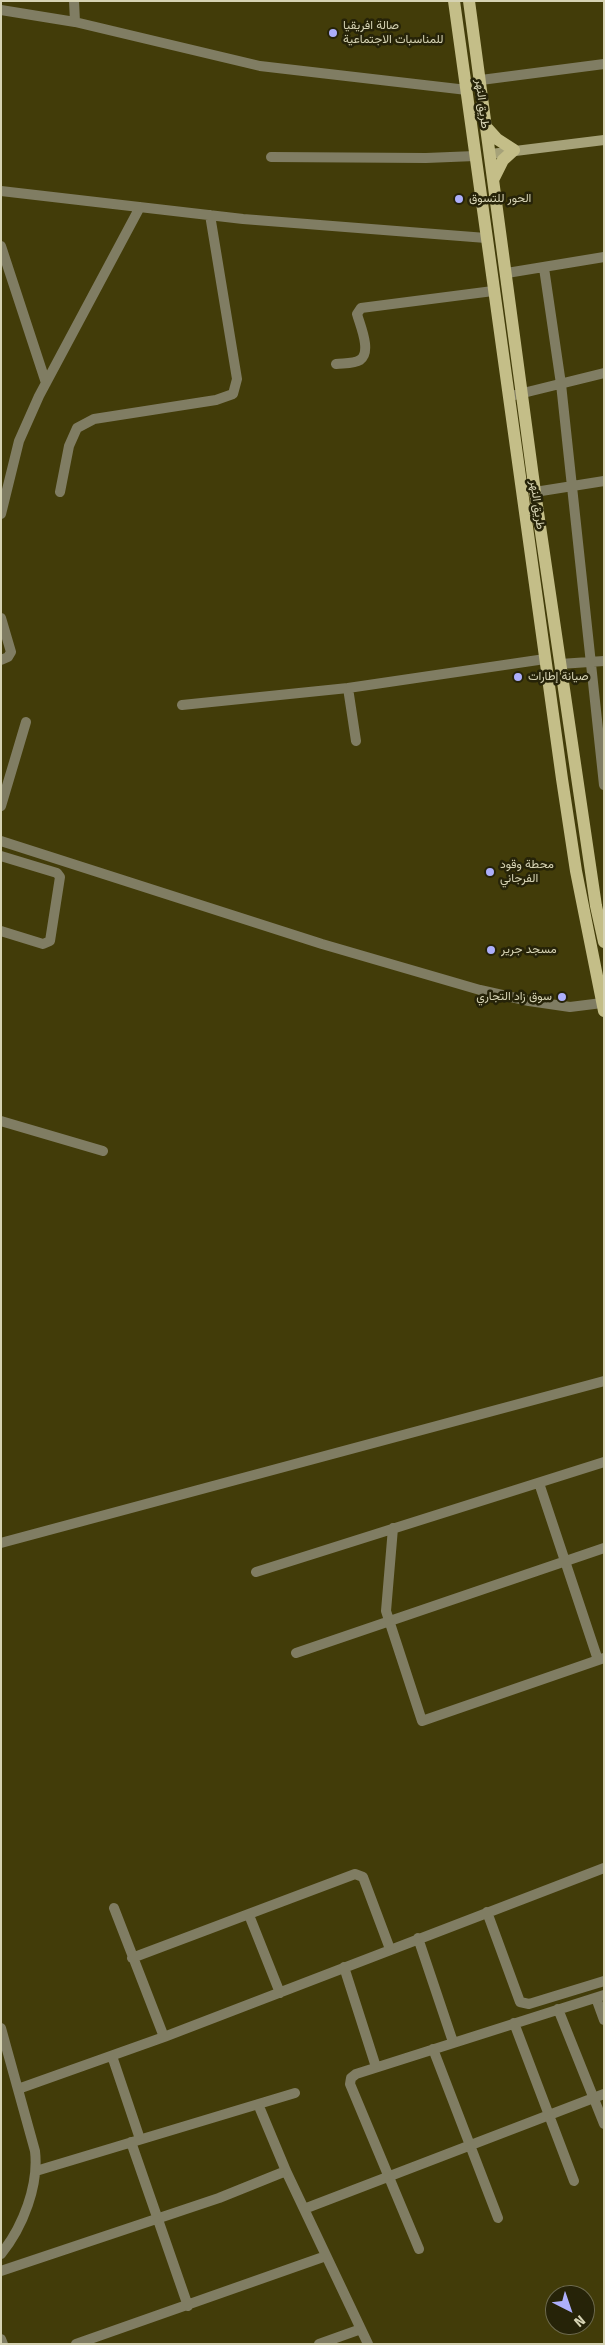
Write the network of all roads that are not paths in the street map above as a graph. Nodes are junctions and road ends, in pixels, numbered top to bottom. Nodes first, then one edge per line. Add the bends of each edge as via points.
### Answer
1 (74, 1) edge
2 (454, 1) edge
3 (469, 1) edge
4 (1, 10) edge
5 (75, 22) junction
6 (604, 64) edge
7 (481, 80) junction
8 (467, 90) junction
9 (488, 129) junction
10 (604, 140) edge
11 (514, 150) junction
12 (491, 154) junction
13 (475, 156) junction
14 (272, 157) dead end
15 (494, 178) junction
16 (1, 191) edge
17 (140, 207) junction
18 (210, 215) junction
19 (486, 238) junction
20 (1, 246) edge
21 (604, 257) edge
22 (544, 268) junction
23 (507, 273) junction
24 (493, 292) junction
25 (336, 364) dead end
26 (604, 373) edge
27 (46, 383) junction
28 (561, 384) junction
29 (523, 392) junction
30 (509, 397) junction
31 (604, 481) edge
32 (572, 487) junction
33 (60, 492) dead end
34 (535, 492) junction
35 (1, 514) edge
36 (1, 618) edge
37 (544, 659) junction
38 (1, 660) edge
39 (604, 661) edge
40 (589, 662) junction
41 (560, 664) junction
42 (348, 688) junction
43 (182, 705) dead end
44 (26, 722) dead end
45 (356, 741) dead end
46 (604, 785) edge
47 (1, 806) edge
48 (1, 841) edge
49 (1, 856) edge
50 (1, 931) edge
51 (604, 942) edge
52 (603, 1007) edge
53 (1, 1121) edge
54 (103, 1151) dead end
55 (604, 1381) edge
56 (604, 1462) edge
57 (539, 1483) junction
58 (393, 1528) junction
59 (1, 1543) edge
60 (604, 1548) edge
61 (565, 1562) junction
62 (256, 1572) dead end
63 (389, 1623) junction
64 (296, 1653) dead end
65 (601, 1659) edge
66 (604, 1868) edge
67 (114, 1908) dead end
68 (487, 1912) junction
69 (249, 1915) junction
70 (418, 1938) junction
71 (390, 1949) junction
72 (132, 1958) junction
73 (344, 1968) junction
74 (604, 1981) edge
75 (280, 1993) junction
76 (600, 1997) edge
77 (558, 2010) junction
78 (604, 2020) edge
79 (514, 2023) junction
80 (1, 2028) edge
81 (164, 2037) junction
82 (453, 2042) junction
83 (433, 2049) junction
84 (112, 2056) junction
85 (376, 2067) junction
86 (18, 2089) junction
87 (295, 2093) dead end
88 (604, 2094) edge
89 (593, 2098) junction
90 (258, 2104) junction
91 (548, 2115) junction
92 (604, 2124) edge
93 (135, 2141) junction
94 (469, 2146) junction
95 (36, 2171) junction
96 (286, 2171) junction
97 (388, 2177) junction
98 (574, 2181) dead end
99 (304, 2209) junction
100 (498, 2218) dead end
101 (157, 2220) junction
102 (419, 2249) dead end
103 (1, 2254) edge
104 (326, 2256) junction
105 (1, 2271) edge
106 (188, 2306) junction
107 (361, 2329) junction
108 (1, 2339) edge
109 (3, 2344) edge
110 (76, 2344) edge
111 (319, 2344) edge
112 (368, 2344) edge

1 - 5 street
2 - 8 main road, طريق النهر
3 - 7 main road, طريق النهر
4 - 5 street
5 - 8 street via 260,66
6 - 7 street
7 - 9 main road, طريق النهر
8 - 13 main road, طريق النهر
9 - 11 main road
9 - 12 main road, طريق النهر
10 - 11 main road
11 - 12 main road
11 - 15 main road via 503,160
12 - 15 main road, طريق النهر
13 - 14 street
13 - 19 main road, طريق النهر
15 - 23 main road, طريق النهر
16 - 17 street
17 - 18 street
17 - 27 street
18 - 19 street
18 - 33 street via 237,379 233,394 216,400 94,419 77,428 69,446
19 - 24 main road, طريق النهر
20 - 27 street
21 - 22 street
22 - 23 street
22 - 28 street
23 - 29 main road, طريق النهر
24 - 25 street via 361,308 357,314 366,350 363,357 358,361
24 - 30 main road, طريق النهر
26 - 28 street
27 - 35 street via 19,441
28 - 29 street
28 - 32 street
29 - 30 street
29 - 34 main road, طريق النهر
30 - 37 main road, طريق النهر
31 - 32 street
32 - 34 street
32 - 40 street
34 - 41 main road, طريق النهر
36 - 38 street via 11,652
37 - 42 street
37 - 52 main road, طريق النهر via 576,871
39 - 40 street
40 - 41 street
40 - 46 street
41 - 51 main road, طريق النهر
42 - 43 street
42 - 45 street
44 - 47 street
48 - 52 street via 322,944 480,990 570,1007
49 - 50 street via 57,873 60,877 50,941 43,944
53 - 54 street
55 - 59 street
56 - 57 street
57 - 58 street
57 - 61 street
58 - 62 street
58 - 63 street via 386,1607
60 - 61 street
61 - 63 street
61 - 65 street
63 - 64 street
63 - 65 street via 423,1721
66 - 68 street
67 - 72 street
68 - 70 street
68 - 74 street via 520,2002 529,2004
69 - 71 street via 360,1874
69 - 72 street
69 - 75 street
70 - 71 street
70 - 82 street
71 - 73 street
72 - 81 street
73 - 75 street
73 - 85 street
75 - 81 street
76 - 77 street
76 - 78 street
77 - 79 street
77 - 89 street
79 - 82 street
79 - 91 street
80 - 86 street
81 - 84 street
82 - 83 street
83 - 85 street
83 - 94 street
84 - 86 street
84 - 93 street
85 - 97 street via 356,2074 350,2084
86 - 95 street via 35,2151
87 - 90 street
88 - 89 street
89 - 91 street
89 - 92 street
90 - 93 street
90 - 96 street
91 - 94 street
91 - 98 street
93 - 95 street
93 - 101 street
94 - 97 street
94 - 100 street
95 - 103 street via 22,2219
96 - 99 street
96 - 101 street
97 - 99 street
97 - 102 street
99 - 104 street
101 - 105 street
101 - 106 street
104 - 106 street
104 - 107 street
106 - 110 street
107 - 111 street
107 - 112 street
108 - 109 street

